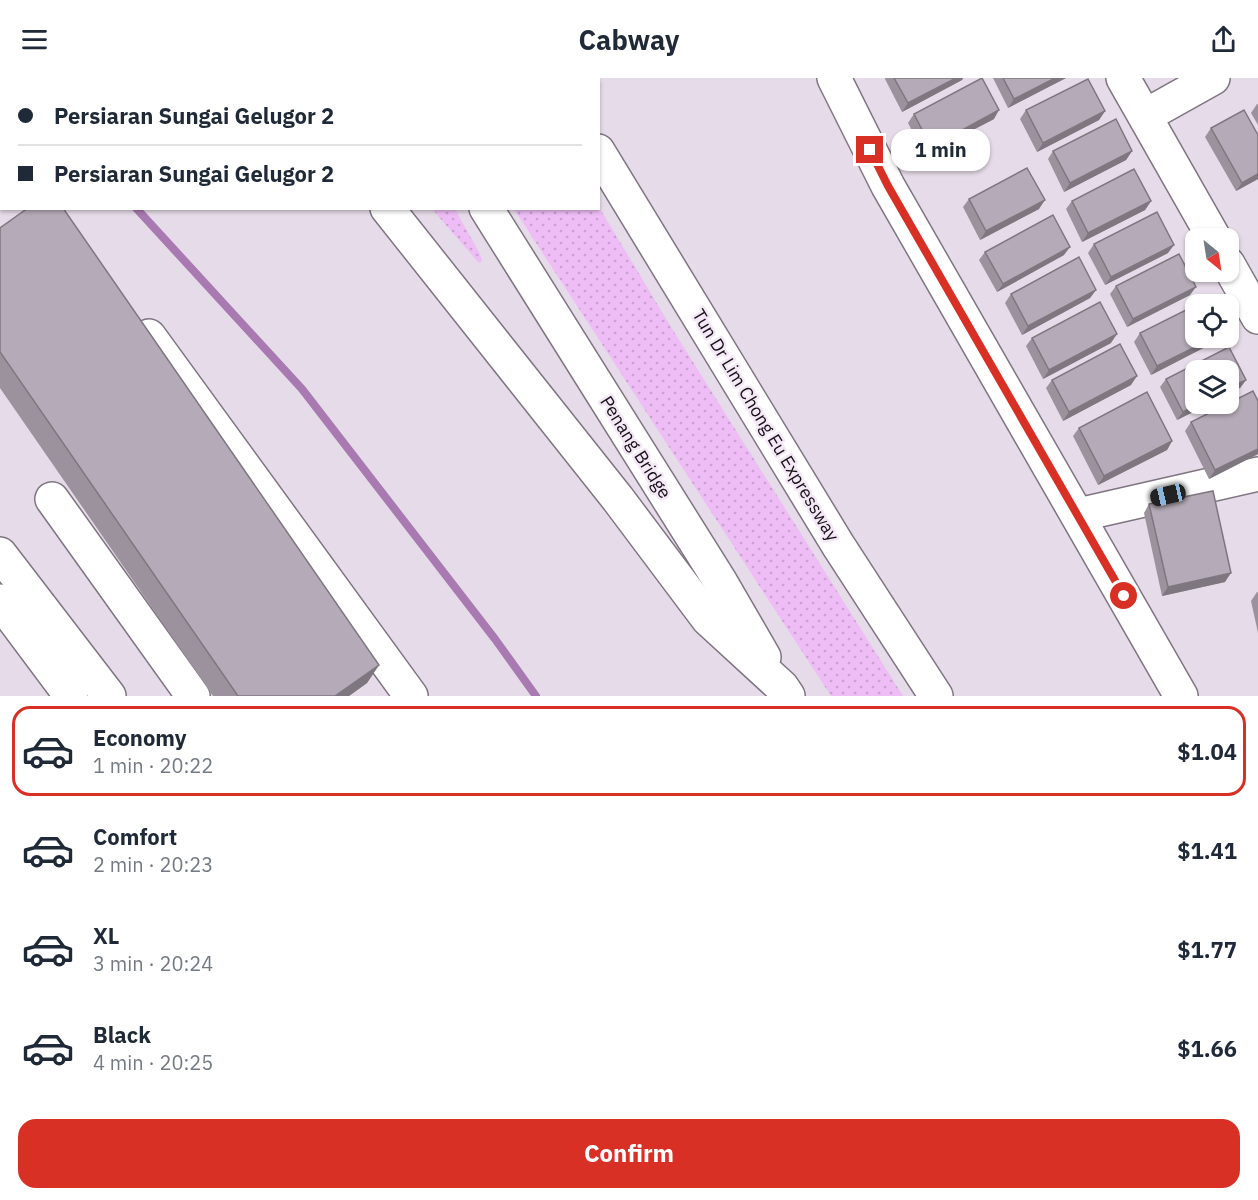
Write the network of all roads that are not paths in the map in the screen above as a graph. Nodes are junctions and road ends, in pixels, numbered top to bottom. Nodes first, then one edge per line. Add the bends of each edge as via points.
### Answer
1 (834, 78) edge
2 (1123, 78) edge
3 (1213, 78) edge
4 (1144, 116) junction
5 (600, 154) edge
6 (389, 210) edge
7 (487, 210) edge
8 (1208, 228) edge
9 (1238, 282) edge
10 (132, 312) edge
11 (1258, 317) edge
12 (1258, 474) edge
13 (52, 499) dead end
14 (1078, 515) junction
15 (0, 554) edge
16 (0, 601) edge
17 (785, 691) edge
18 (71, 696) edge
19 (109, 696) edge
20 (193, 696) edge
21 (411, 696) edge
22 (936, 696) edge
23 (1182, 696) edge

1 - 14 main road via 888,186
2 - 4 main road
3 - 4 main road
4 - 8 main road
5 - 22 main road, Tun Dr Lim Chong Eu Expressway via 838,544
6 - 17 main road via 708,619
7 - 17 main road, Penang Bridge
9 - 11 main road
10 - 21 main road
12 - 14 main road
13 - 20 main road
14 - 23 main road
15 - 19 main road
16 - 18 main road

